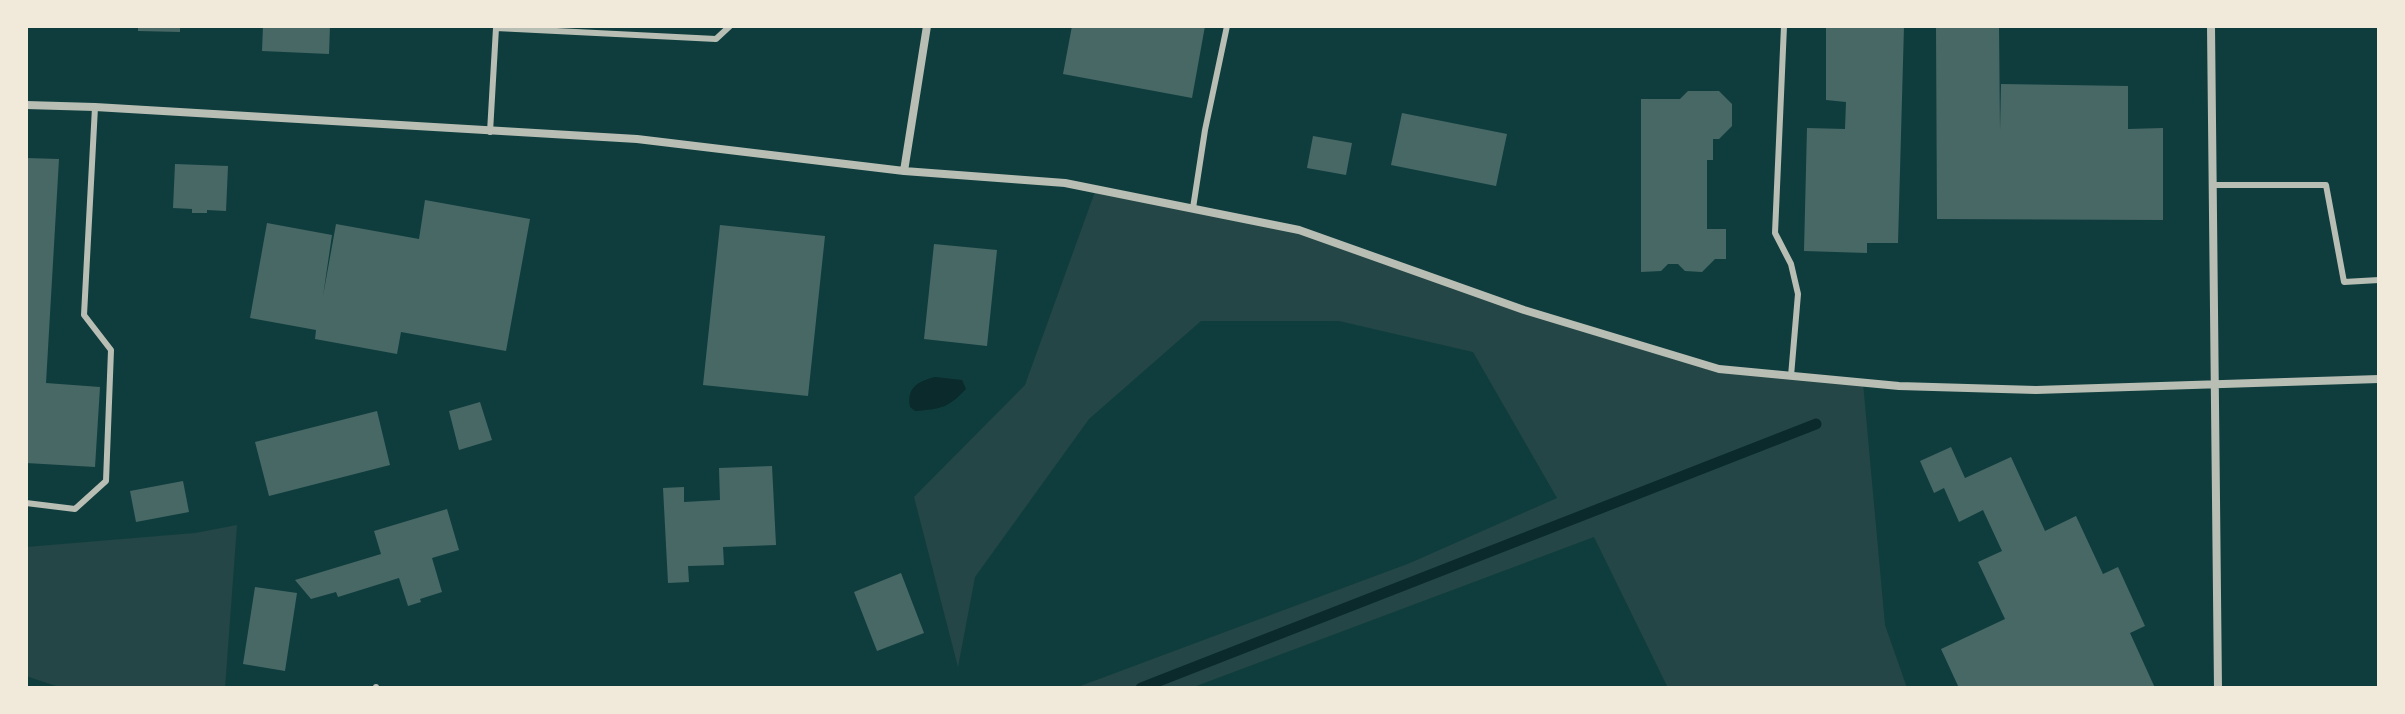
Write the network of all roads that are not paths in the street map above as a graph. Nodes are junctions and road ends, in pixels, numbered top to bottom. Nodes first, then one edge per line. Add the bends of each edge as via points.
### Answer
1 (730, 26) edge
2 (927, 26) edge
3 (1227, 26) edge
4 (1784, 26) edge
5 (2211, 26) edge
6 (26, 105) edge
7 (95, 107) junction
8 (490, 132) junction
9 (904, 171) junction
10 (2212, 185) junction
11 (1193, 208) junction
12 (2379, 280) edge
13 (1791, 376) junction
14 (2379, 379) edge
15 (2215, 386) junction
16 (26, 503) edge
17 (2218, 688) edge

1 - 8 lane via 716,39 496,28
2 - 9 street
3 - 11 lane
4 - 13 lane via 1775,233 1791,264 1798,294
5 - 10 street
6 - 7 street
7 - 8 street
7 - 16 lane via 84,315 111,350 106,481 75,509
8 - 9 street via 637,139
9 - 11 street via 1065,183
10 - 12 lane via 2326,185 2344,282
10 - 15 street
11 - 13 street via 1299,230 1524,310 1719,369
13 - 15 street via 2036,390
14 - 15 street
15 - 17 street

